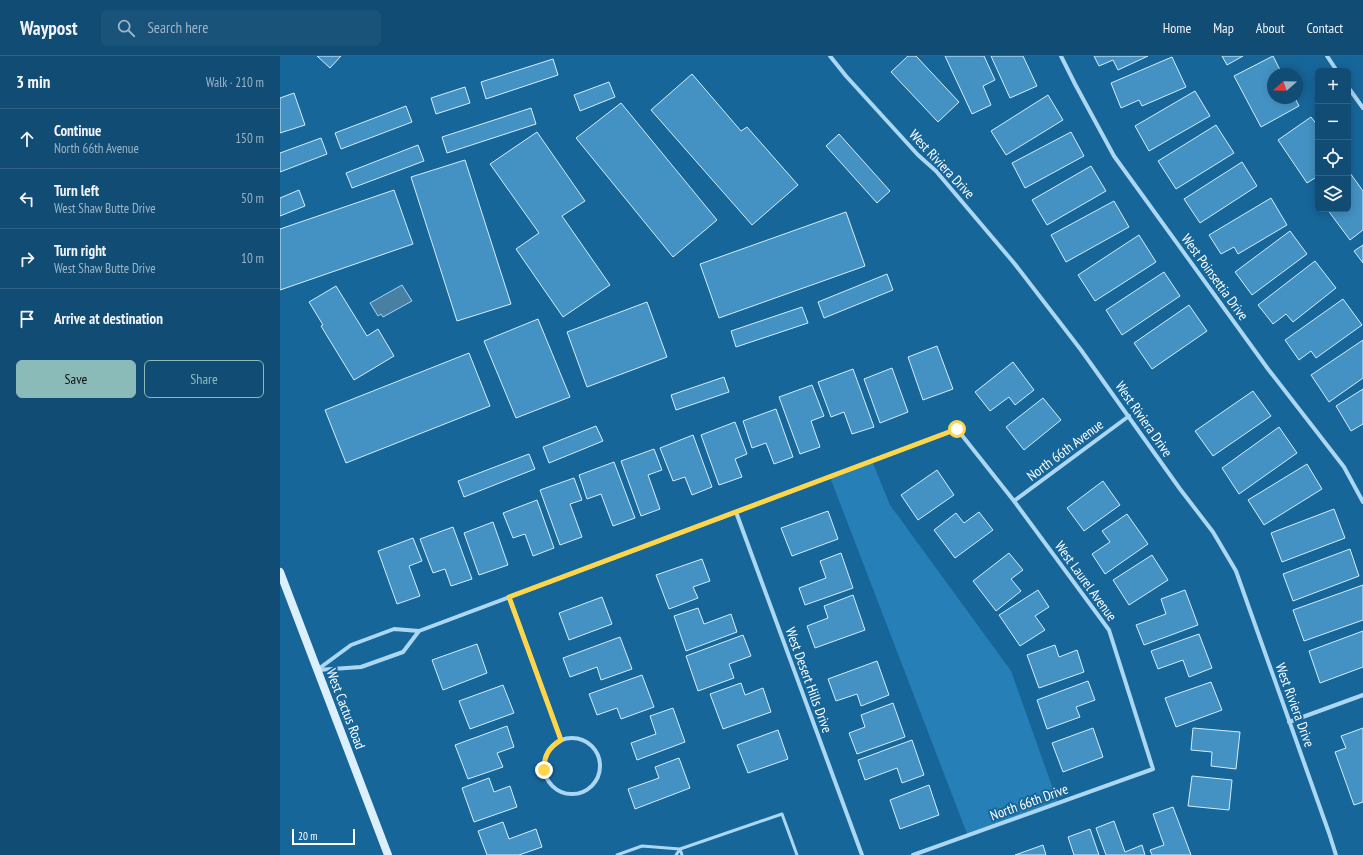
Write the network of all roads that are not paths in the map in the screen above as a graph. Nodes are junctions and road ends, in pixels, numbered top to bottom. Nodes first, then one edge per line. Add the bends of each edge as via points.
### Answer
1 (830, 56) edge
2 (1061, 56) edge
3 (1327, 56) edge
4 (1335, 68) edge
5 (1351, 91) edge
6 (1363, 108) edge
7 (1129, 416) junction
8 (1014, 501) junction
9 (1363, 502) edge
10 (736, 512) junction
11 (280, 572) edge
12 (509, 597) junction
13 (419, 631) junction
14 (317, 670) junction
15 (1363, 695) edge
16 (1289, 722) junction
17 (561, 740) junction
18 (1153, 769) joint
19 (680, 849) junction
20 (628, 851) junction
21 (388, 855) edge
22 (617, 855) edge
23 (630, 855) edge
24 (676, 855) edge
25 (682, 855) edge
26 (796, 855) edge
27 (862, 855) edge
28 (913, 855) edge
29 (1336, 855) edge

1 - 7 street, West Riviera Drive via 913,149 936,171 1014,263
2 - 9 street, West Poinsettia Drive via 1114,156 1268,369 1344,467
3 - 4 street
5 - 6 street
7 - 8 street, North 66th Avenue
7 - 16 street, West Riviera Drive via 1213,532 1236,570
8 - 10 street, West Laurel Avenue via 957,429
8 - 18 street, West Laurel Avenue via 1109,630
10 - 12 street
10 - 27 street, West Desert Hills Drive
11 - 14 main road, West Cactus Road
12 - 13 street
12 - 17 street
13 - 14 street via 394,629 356,643
13 - 14 street via 403,652 361,667
14 - 21 main road, West Cactus Road
15 - 16 street
16 - 29 street, West Riviera Drive
17 - 17 street via 547,752 544,761 546,779 552,787 569,795 587,791 594,785 600,767 595,749 579,739
18 - 28 street, North 66th Drive
19 - 20 lane via 642,846
19 - 24 lane
19 - 25 lane
19 - 26 lane via 782,814
20 - 22 lane
20 - 23 lane

